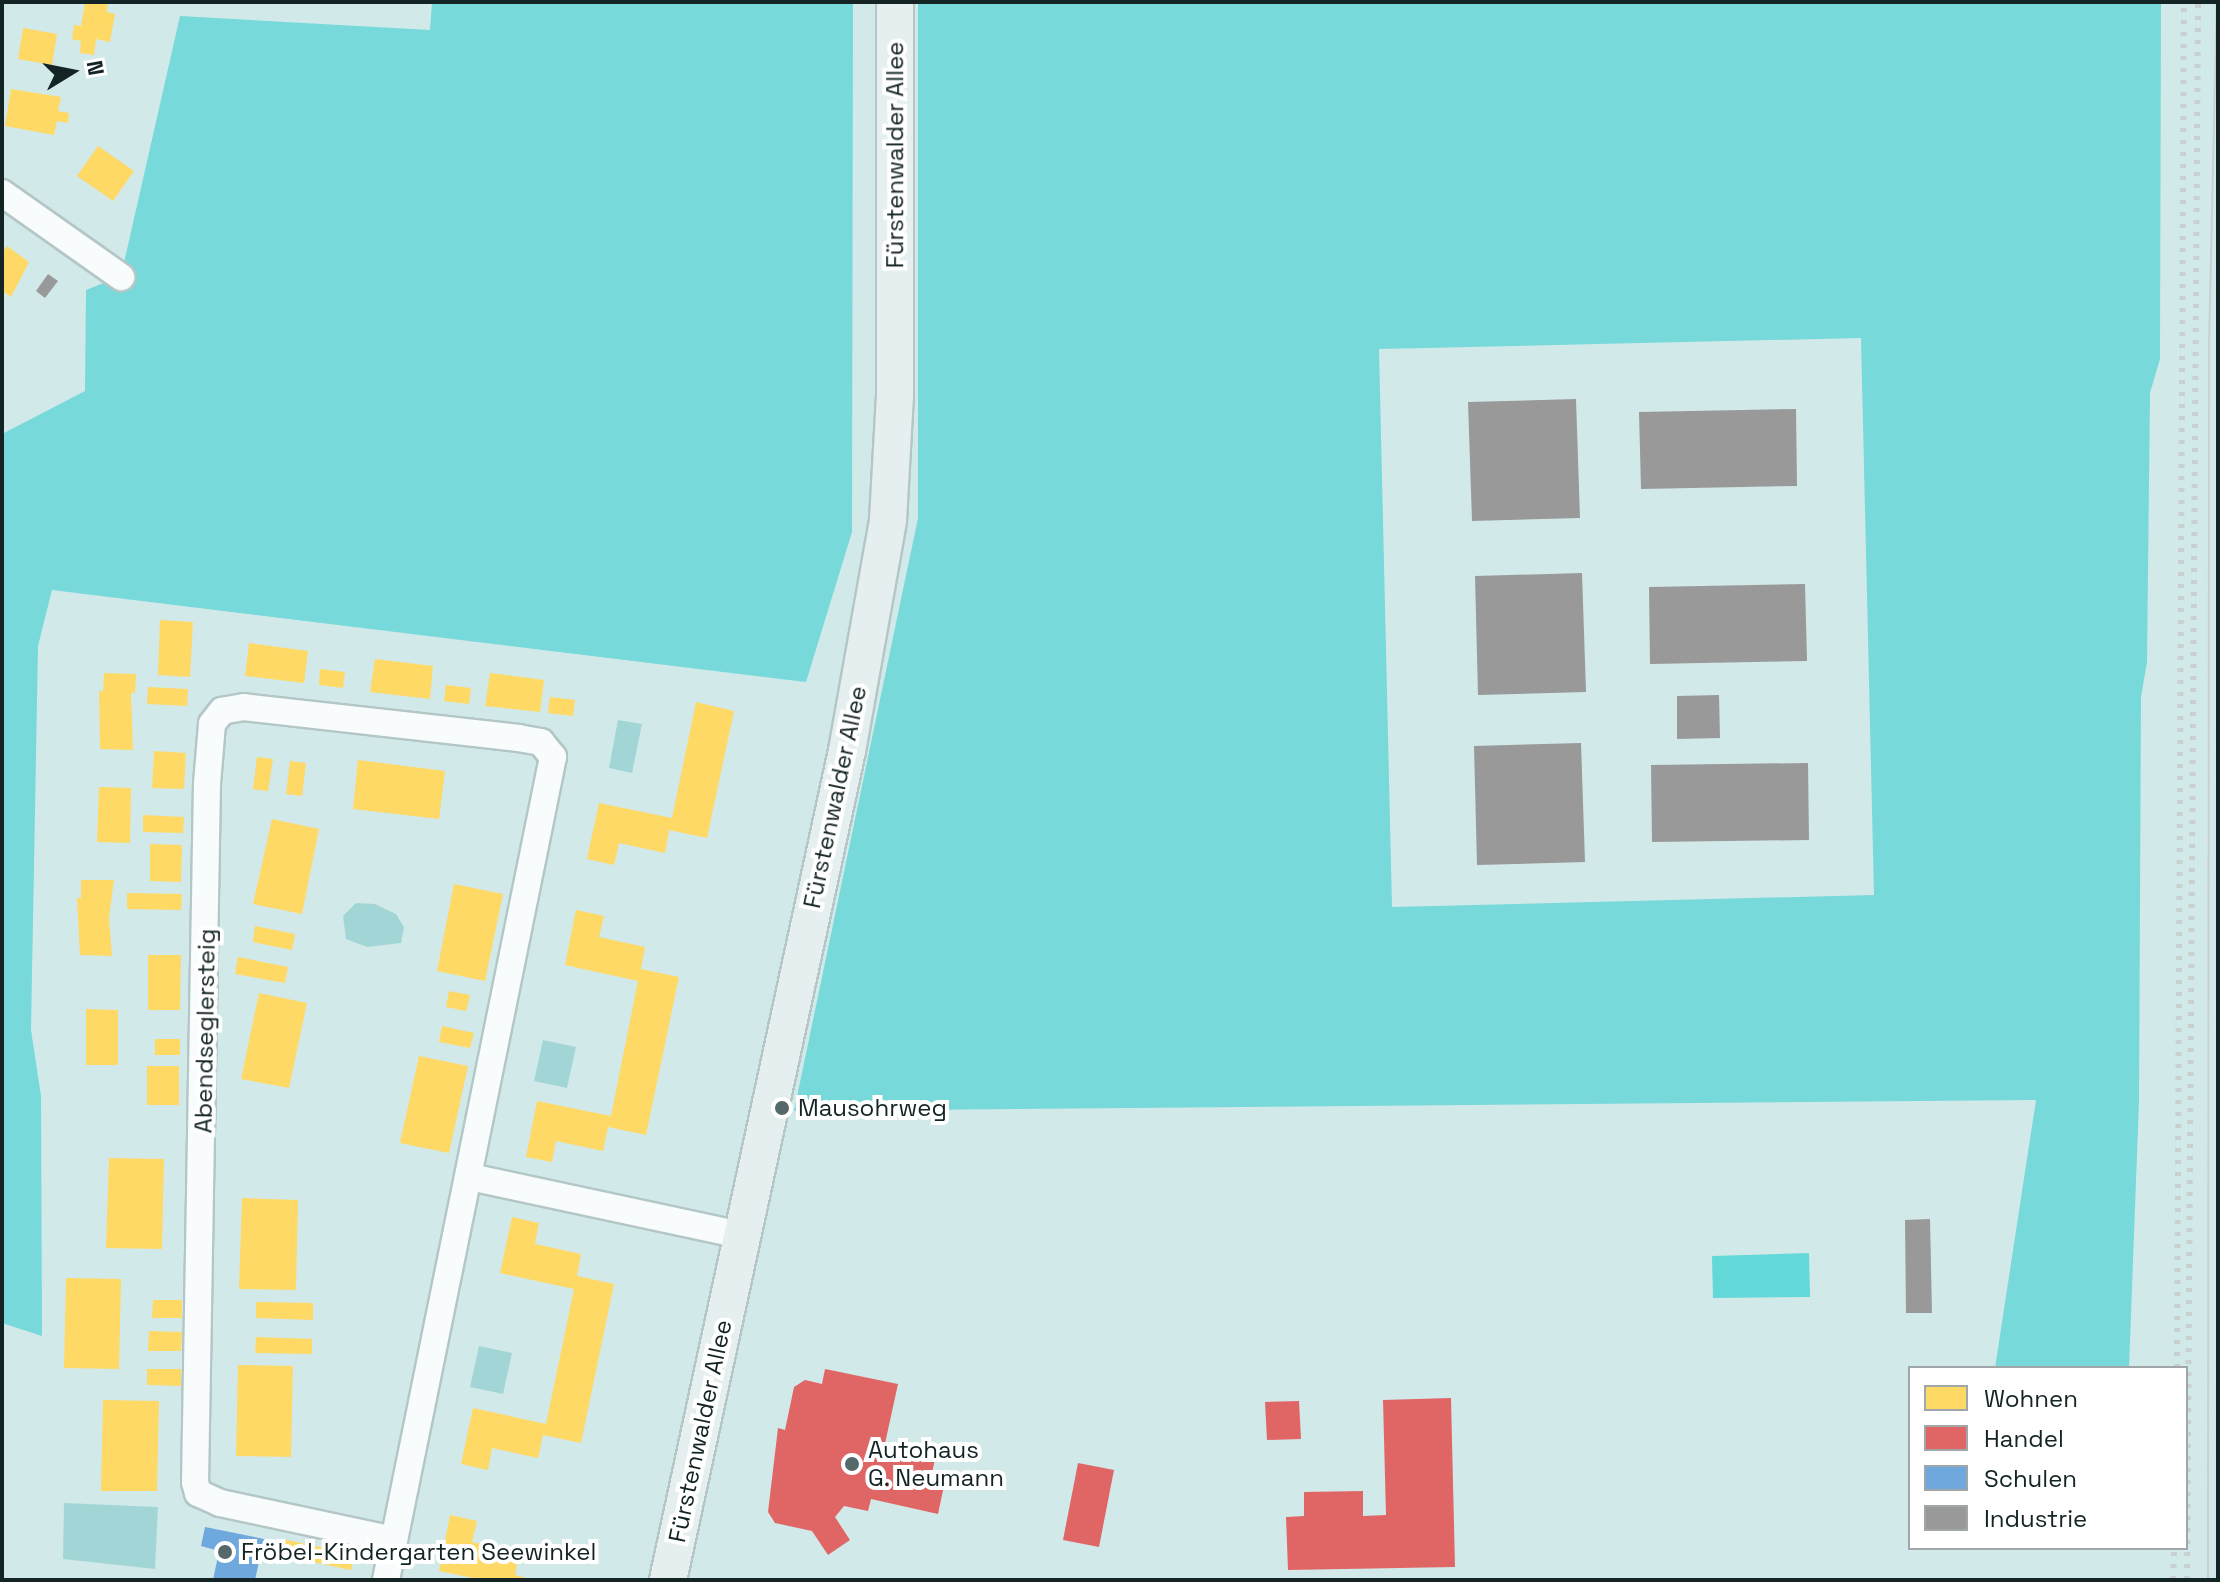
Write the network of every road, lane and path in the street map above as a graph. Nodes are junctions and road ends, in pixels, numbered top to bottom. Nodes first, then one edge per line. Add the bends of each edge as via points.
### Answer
1 (895, 2) edge
2 (2, 193) edge
3 (121, 277) dead end
4 (470, 1177) junction
5 (741, 1235) junction
6 (394, 1540) junction
7 (386, 1580) edge
8 (668, 1580) edge

1 - 5 main road, Fürstenwalder Allee via 895,395 888,520 847,751
2 - 3 street
4 - 5 street
4 - 6 street
4 - 6 street, Abendseglersteig via 553,757 541,742 519,738 276,709 222,711 212,724 207,783 195,1482 198,1493 220,1503
5 - 8 main road, Fürstenwalder Allee
6 - 7 street

